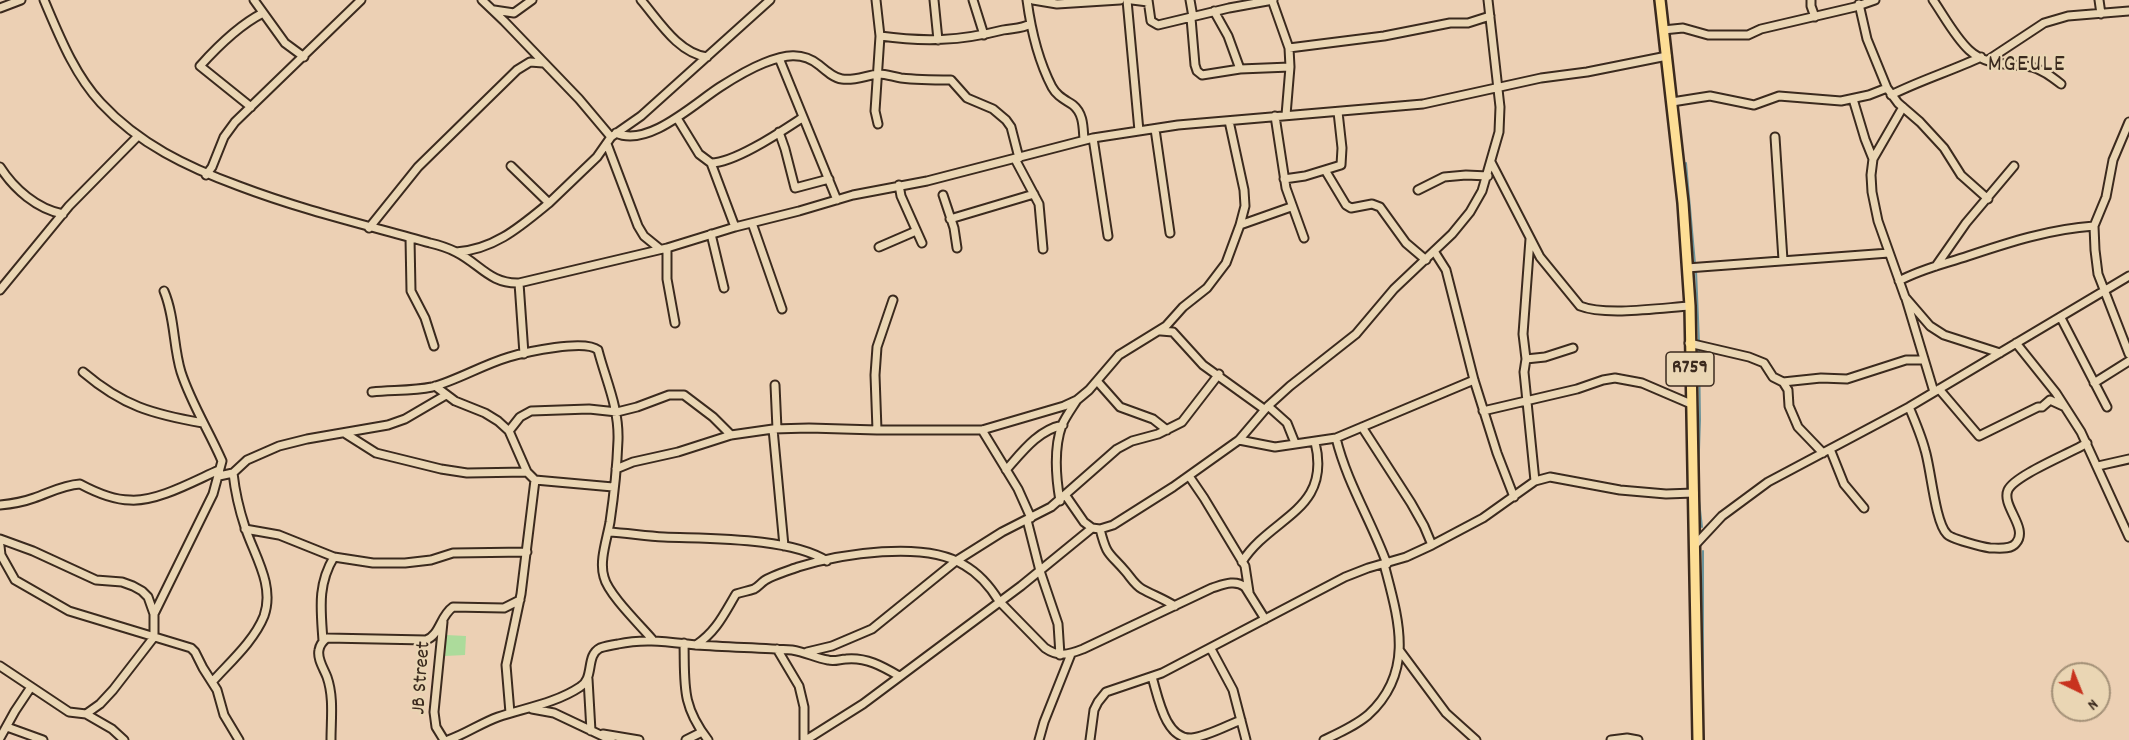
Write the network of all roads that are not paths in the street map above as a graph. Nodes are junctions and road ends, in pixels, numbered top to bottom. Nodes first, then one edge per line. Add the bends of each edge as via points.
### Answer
1 (21, 0) edge
2 (44, 0) edge
3 (254, 0) edge
4 (361, 0) edge
5 (482, 0) edge
6 (532, 0) edge
7 (641, 0) edge
8 (770, 0) edge
9 (876, 0) edge
10 (934, 0) edge
11 (973, 0) edge
12 (1028, 0) edge
13 (1033, 0) edge
14 (1120, 0) edge
15 (1127, 0) edge
16 (1132, 0) edge
17 (1190, 0) edge
18 (1272, 0) edge
19 (1488, 0) edge
20 (1660, 0) edge
21 (1811, 0) edge
22 (1875, 0) edge
23 (1933, 0) edge
24 (2099, 0) edge
25 (1148, 1) edge
26 (355, 3) edge
27 (1859, 4) junction
28 (0, 8) edge
29 (492, 10) junction
30 (1214, 11) junction
31 (2129, 11) edge
32 (263, 13) junction
33 (2101, 14) junction
34 (1490, 16) junction
35 (1192, 17) junction
36 (1815, 17) junction
37 (1030, 24) junction
38 (1663, 30) junction
39 (984, 35) junction
40 (880, 36) junction
41 (938, 39) junction
42 (1289, 48) junction
43 (1667, 56) junction
44 (304, 57) junction
45 (707, 57) junction
46 (779, 58) junction
47 (1984, 59) junction
48 (543, 63) junction
49 (1290, 67) junction
50 (1240, 69) junction
51 (879, 74) junction
52 (2061, 84) dead end
53 (1498, 87) junction
54 (1889, 92) junction
55 (1853, 99) junction
56 (1672, 102) junction
57 (251, 106) junction
58 (1902, 107) junction
59 (1338, 112) junction
60 (1286, 116) junction
61 (1275, 117) junction
62 (677, 118) junction
63 (802, 118) junction
64 (1228, 121) junction
65 (2129, 122) edge
66 (878, 124) dead end
67 (1155, 129) junction
68 (1139, 131) junction
69 (779, 132) junction
70 (614, 135) junction
71 (137, 137) junction
72 (1775, 137) dead end
73 (1093, 138) junction
74 (1084, 140) junction
75 (607, 144) junction
76 (1017, 158) junction
77 (1873, 159) junction
78 (1491, 162) junction
79 (711, 163) junction
80 (511, 166) dead end
81 (2014, 166) dead end
82 (0, 167) edge
83 (1325, 170) junction
84 (207, 175) junction
85 (1488, 176) junction
86 (829, 179) junction
87 (1284, 179) junction
88 (899, 185) junction
89 (1418, 190) dead end
90 (1034, 194) junction
91 (943, 195) dead end
92 (1988, 199) junction
93 (837, 200) junction
94 (549, 203) junction
95 (1291, 207) junction
96 (63, 214) junction
97 (950, 219) junction
98 (752, 223) junction
99 (1240, 225) junction
100 (2094, 226) junction
101 (735, 227) junction
102 (369, 228) junction
103 (916, 231) junction
104 (1170, 233) dead end
105 (711, 234) junction
106 (1108, 236) dead end
107 (1530, 237) junction
108 (410, 238) junction
109 (1304, 238) dead end
110 (922, 243) dead end
111 (879, 247) dead end
112 (957, 248) dead end
113 (663, 249) junction
114 (1043, 249) dead end
115 (1434, 251) junction
116 (456, 252) junction
117 (1889, 253) junction
118 (1426, 260) junction
119 (1782, 260) junction
120 (1936, 266) junction
121 (1687, 268) junction
122 (2129, 276) edge
123 (1899, 280) junction
124 (519, 283) junction
125 (724, 288) dead end
126 (0, 290) edge
127 (2105, 290) junction
128 (164, 291) dead end
129 (1905, 297) junction
130 (893, 300) dead end
131 (1690, 306) junction
132 (782, 309) dead end
133 (2061, 318) junction
134 (675, 324) dead end
135 (1160, 331) junction
136 (2016, 343) junction
137 (1689, 344) junction
138 (434, 346) dead end
139 (1573, 348) dead end
140 (2000, 352) junction
141 (524, 354) junction
142 (2129, 354) edge
143 (1526, 359) junction
144 (1923, 360) junction
145 (2129, 362) edge
146 (83, 372) dead end
147 (1219, 375) junction
148 (1097, 381) junction
149 (1474, 381) junction
150 (1783, 382) junction
151 (2094, 383) junction
152 (775, 385) dead end
153 (435, 386) junction
154 (1936, 390) junction
155 (372, 392) dead end
156 (446, 395) junction
157 (1527, 399) junction
158 (1077, 400) junction
159 (1691, 404) junction
160 (1909, 407) junction
161 (2065, 407) junction
162 (2107, 407) dead end
163 (1266, 408) junction
164 (1484, 411) junction
165 (616, 412) junction
166 (204, 423) junction
167 (1063, 425) junction
168 (1362, 427) junction
169 (775, 429) junction
170 (877, 430) junction
171 (982, 430) junction
172 (1167, 430) junction
173 (509, 431) junction
174 (346, 434) junction
175 (731, 435) junction
176 (1336, 438) junction
177 (1239, 440) junction
178 (1315, 442) junction
179 (1295, 443) junction
180 (2087, 443) junction
181 (1827, 451) junction
182 (2129, 459) edge
183 (2098, 466) junction
184 (616, 469) junction
185 (1006, 470) junction
186 (527, 472) junction
187 (219, 473) junction
188 (232, 473) junction
189 (1188, 476) junction
190 (535, 480) junction
191 (1535, 481) junction
192 (613, 487) junction
193 (1694, 493) junction
194 (1514, 497) junction
195 (1063, 498) junction
196 (0, 505) edge
197 (1863, 508) dead end
198 (1029, 519) junction
199 (245, 529) junction
200 (1096, 529) junction
201 (608, 532) junction
202 (2129, 537) edge
203 (0, 539) edge
204 (1432, 545) junction
205 (1695, 545) junction
206 (0, 546) edge
207 (784, 546) junction
208 (527, 552) junction
209 (334, 557) junction
210 (827, 561) junction
211 (956, 561) junction
212 (1242, 562) junction
213 (1385, 564) junction
214 (1040, 571) junction
215 (1249, 592) junction
216 (520, 600) junction
217 (999, 601) junction
218 (1175, 606) junction
219 (504, 608) junction
220 (154, 614) junction
221 (444, 616) junction
222 (1265, 619) junction
223 (516, 620) junction
224 (154, 637) junction
225 (652, 639) junction
226 (323, 641) junction
227 (684, 643) junction
228 (696, 645) junction
229 (777, 649) junction
230 (1211, 649) junction
231 (1400, 651) junction
232 (807, 652) junction
233 (1071, 654) junction
234 (1060, 655) junction
235 (0, 666) edge
236 (899, 676) junction
237 (1152, 676) junction
238 (588, 679) junction
239 (213, 681) junction
240 (31, 687) junction
241 (529, 709) junction
242 (510, 713) junction
243 (86, 714) junction
244 (1241, 720) junction
245 (7, 727) junction
246 (595, 732) junction
247 (702, 732) junction
248 (0, 738) edge
249 (807, 739) edge
250 (43, 740) edge
251 (124, 740) edge
252 (239, 740) edge
253 (331, 740) edge
254 (446, 740) edge
255 (611, 740) edge
256 (639, 740) edge
257 (686, 740) edge
258 (708, 740) edge
259 (1039, 740) edge
260 (1090, 740) edge
261 (1246, 740) edge
262 (1324, 740) edge
263 (1476, 740) edge
264 (1611, 740) edge
265 (1638, 740) edge
266 (1698, 740) edge

1 - 28 street
2 - 71 street via 67,54 99,101
3 - 32 street
4 - 26 street
5 - 29 street
6 - 29 street via 514,13
7 - 45 street via 674,39 695,55
8 - 45 street
9 - 40 street
10 - 41 street
11 - 39 street
12 - 37 street
13 - 14 street via 1057,4
15 - 68 street
16 - 25 street
17 - 35 street
18 - 30 street
18 - 42 street
19 - 34 street
20 - 38 main road, R759
21 - 36 street
22 - 27 street
23 - 47 street via 1969,51
24 - 33 street
25 - 35 street via 1150,18 1156,25
26 - 44 street
27 - 36 street
27 - 54 street via 1867,39
29 - 48 street
30 - 35 street
30 - 50 street
31 - 33 street
32 - 44 street via 285,43
32 - 57 street via 238,29 200,66
33 - 47 street via 2068,16 2044,23
34 - 42 street via 1375,38
34 - 53 street
35 - 50 street via 1195,65 1200,74
36 - 38 street via 1761,28 1748,35 1708,35 1683,28
37 - 39 street
37 - 74 street via 1053,89 1080,114
38 - 43 main road, R759
39 - 41 street
40 - 41 street
40 - 51 street
42 - 49 street
43 - 53 street
43 - 56 main road, R759
44 - 57 street
45 - 70 street
46 - 51 street via 803,55 842,79
46 - 62 street via 737,76
46 - 63 street
47 - 52 street via 2031,67
47 - 54 street
48 - 70 street
48 - 102 street via 530,62 517,70 418,167
49 - 50 street
49 - 60 street
51 - 66 street via 875,111
51 - 76 street via 951,80 967,98 993,109 1006,120
53 - 59 street via 1423,104
53 - 78 street via 1499,132
54 - 55 street
54 - 58 street
55 - 56 street via 1779,96 1754,105 1710,96
55 - 77 street
56 - 121 main road, R759
57 - 84 street via 224,137
58 - 77 street
58 - 92 street via 1944,148 1961,175
59 - 60 street
59 - 83 street via 1342,164
60 - 61 street
61 - 64 street
61 - 87 street
62 - 70 street via 638,136
62 - 79 street via 699,154
63 - 69 street
63 - 86 street
64 - 67 street
64 - 99 street via 1244,190
65 - 100 street via 2113,160 2106,197
67 - 68 street
67 - 104 street
68 - 73 street
69 - 79 street via 725,161
69 - 86 street via 795,188
70 - 75 street
71 - 84 street
71 - 96 street
72 - 119 street
73 - 74 street
73 - 106 street
74 - 76 street
75 - 94 street
75 - 113 street via 638,226 644,236
76 - 88 street
76 - 90 street
77 - 117 street via 1872,192
78 - 85 street
78 - 107 street
79 - 101 street
80 - 94 street
81 - 92 street
82 - 96 street via 19,190
83 - 87 street
83 - 118 street via 1346,205 1380,207 1406,243
84 - 102 street via 276,201
85 - 89 street via 1444,177
85 - 115 street via 1470,212
86 - 93 street
87 - 95 street
88 - 93 street
88 - 103 street
90 - 97 street
90 - 114 street via 1042,219
91 - 97 street
92 - 120 street
93 - 98 street
94 - 116 street via 502,238 482,248
95 - 99 street
95 - 109 street
96 - 126 street
97 - 112 street
98 - 101 street
98 - 132 street
99 - 135 street via 1219,275
100 - 120 street via 2065,228 2015,240
100 - 127 street via 2098,274
101 - 105 street
102 - 108 street
103 - 110 street
103 - 111 street
105 - 113 street
105 - 125 street
107 - 131 street via 1546,264 1580,306 1589,310
107 - 143 street via 1523,334
108 - 116 street
108 - 138 street via 411,291
113 - 124 street
113 - 134 street
115 - 118 street
115 - 149 street via 1446,270
116 - 124 street via 496,280
117 - 119 street
117 - 123 street
118 - 163 street via 1394,289 1356,334
119 - 121 street
120 - 123 street
121 - 131 main road, R759
122 - 127 street
123 - 129 street
124 - 141 street
127 - 133 street
127 - 142 street
128 - 166 street via 181,371
129 - 140 street via 1930,326 1944,335
129 - 144 street
130 - 170 street via 877,347
131 - 137 main road, R759
133 - 136 street
133 - 151 street
135 - 147 street via 1173,332 1203,365
135 - 148 street via 1119,355
136 - 140 street
136 - 161 street
137 - 150 street via 1764,363 1773,377
137 - 159 main road, R759
139 - 143 street
140 - 154 street
141 - 153 street
141 - 165 street via 575,345 595,347
143 - 157 street
144 - 150 street via 1906,360 1848,379
144 - 154 street
145 - 151 street
146 - 166 street via 106,391 136,407
147 - 163 street
147 - 172 street via 1189,415
148 - 158 street
148 - 172 street via 1120,407 1153,419
149 - 164 street
149 - 168 street
150 - 181 street via 1798,427
151 - 162 street
152 - 169 street
153 - 155 street
153 - 156 street
154 - 160 street
154 - 161 street via 1979,436 2042,408 2050,399
156 - 173 street via 485,413
156 - 174 street via 405,419
157 - 159 street via 1615,378 1642,383
157 - 164 street
157 - 191 street
158 - 167 street
158 - 171 street
159 - 193 main road, R759
160 - 180 street via 1922,436 1941,524 1949,536 1976,546 2015,545 2019,530 2008,490 2033,471
160 - 181 street
161 - 180 street
163 - 177 street
163 - 179 street via 1287,423
164 - 194 street
165 - 173 street via 531,411
165 - 175 street via 669,395 684,395
165 - 184 street
166 - 187 street via 222,461
167 - 185 street via 1043,433
167 - 195 street via 1057,464 1057,482
168 - 176 street
168 - 204 street via 1411,503
169 - 170 street
169 - 175 street
169 - 207 street
170 - 171 street
171 - 185 street
172 - 195 street via 1117,448
173 - 186 street
174 - 186 street via 376,453 441,469 467,473
174 - 188 street via 279,446 247,460
175 - 184 street
176 - 178 street
176 - 213 street via 1347,477 1377,536
177 - 179 street via 1275,447
177 - 189 street
178 - 179 street
178 - 212 street via 1320,465 1312,490 1290,516 1257,542
180 - 183 street
181 - 197 street via 1844,484
181 - 205 street via 1750,494
182 - 183 street
183 - 202 street
184 - 192 street
185 - 198 street
186 - 190 street
187 - 188 street
187 - 196 street via 133,501 74,484
187 - 220 street via 213,494
188 - 199 street
189 - 200 street via 1113,525
189 - 212 street
190 - 192 street
190 - 208 street
191 - 193 street via 1550,477 1620,490
191 - 194 street
192 - 201 street
193 - 205 main road, R759
194 - 204 street
195 - 198 street
195 - 200 street via 1084,522
198 - 211 street
198 - 214 street
199 - 209 street via 279,535
199 - 239 street via 261,565 267,593 264,615 249,640
200 - 214 street
200 - 218 street via 1108,554 1140,588
201 - 207 street
201 - 225 street via 604,578
203 - 220 street via 96,580 133,586 148,597
204 - 213 street
205 - 266 main road, R759
206 - 224 street via 9,573 22,585 69,611
207 - 210 street via 815,553
208 - 209 street via 453,553 405,563
208 - 216 street
209 - 226 street via 321,587
210 - 211 street via 872,552 910,551 934,553
210 - 228 street via 798,567 736,594 723,619
211 - 217 street via 977,576
211 - 232 street via 872,629 822,650
212 - 215 street
213 - 222 street via 1345,577
213 - 231 street via 1397,612
214 - 217 street
214 - 234 street via 1058,624
215 - 218 street via 1241,584 1232,583
215 - 222 street
216 - 219 street
216 - 223 street
217 - 234 street via 1045,648
217 - 236 street
218 - 233 street
219 - 221 street via 453,607
219 - 223 street
220 - 224 street
221 - 226 street via 434,636 426,640 333,637
221 - 254 street, JB Street via 434,712 436,727
222 - 230 street
223 - 242 street via 506,665
224 - 239 street via 191,648
224 - 243 street via 113,690
225 - 227 street
225 - 238 street via 597,650
226 - 253 street via 319,655 331,696
227 - 228 street
227 - 247 street via 685,693
228 - 229 street
229 - 232 street
229 - 249 street via 799,686
230 - 237 street
230 - 244 street via 1228,678
231 - 262 street via 1395,673 1376,707 1353,726
231 - 263 street via 1446,713
232 - 236 street via 825,660 873,662
233 - 234 street
233 - 259 street
235 - 240 street
236 - 249 street
237 - 244 street via 1166,720 1173,733 1183,738
237 - 260 street via 1106,692 1094,711
238 - 241 street via 580,688
238 - 246 street via 589,715
239 - 252 street via 224,715
240 - 243 street via 69,712
240 - 245 street
241 - 242 street
241 - 246 street via 554,713
242 - 254 street
243 - 251 street
244 - 261 street
245 - 248 street
245 - 250 street
246 - 255 street
246 - 256 street
247 - 257 street
247 - 258 street
264 - 265 street

